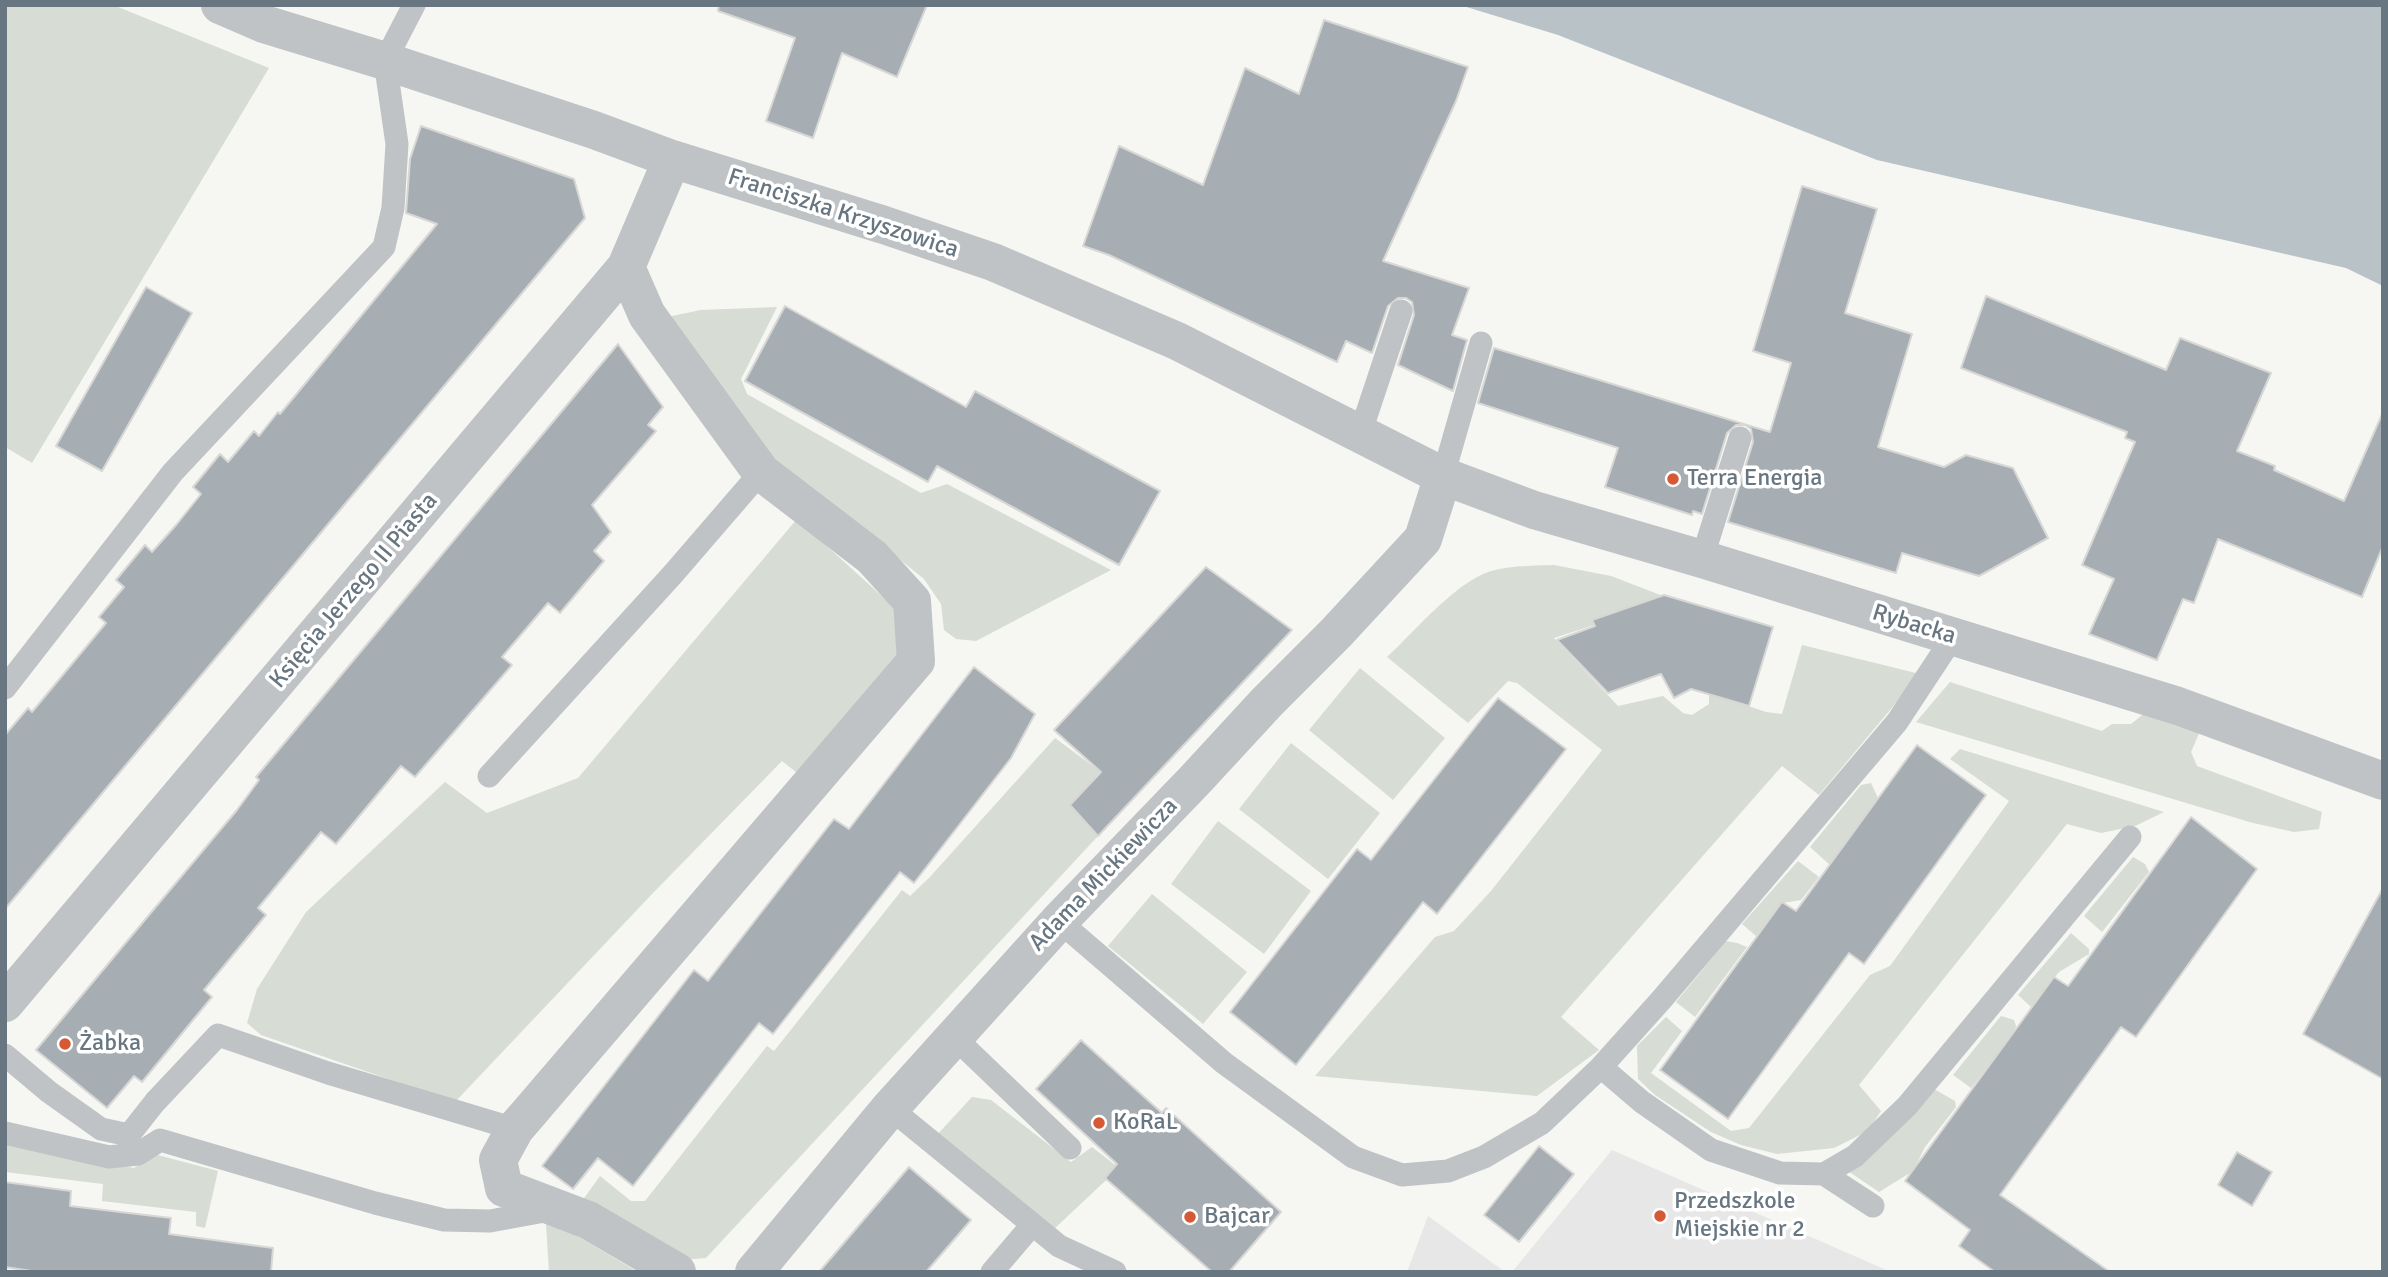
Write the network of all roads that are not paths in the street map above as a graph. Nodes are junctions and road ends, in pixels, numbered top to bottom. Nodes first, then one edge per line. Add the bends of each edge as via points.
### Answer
1 (220, 5) edge
2 (414, 5) edge
3 (385, 61) junction
4 (671, 159) junction
5 (626, 268) junction
6 (1401, 312) dead end
7 (1481, 343) dead end
8 (1360, 434) junction
9 (1740, 438) dead end
10 (761, 472) junction
11 (1443, 477) junction
12 (1702, 559) junction
13 (1954, 637) junction
14 (5, 688) edge
15 (489, 776) dead end
16 (2383, 781) edge
17 (2130, 837) dead end
18 (1059, 921) junction
19 (5, 1003) edge
20 (954, 1037) junction
21 (5, 1055) edge
22 (1601, 1067) junction
23 (890, 1108) junction
24 (515, 1129) junction
25 (5, 1133) edge
26 (1070, 1148) dead end
27 (1824, 1174) junction
28 (1873, 1206) dead end
29 (558, 1208) junction
30 (1032, 1225) junction
31 (677, 1272) edge
32 (754, 1272) edge
33 (992, 1272) edge
34 (1115, 1272) edge

1 - 3 street, Franciszka Krzyszowica via 264,24
2 - 3 lane
3 - 4 street, Franciszka Krzyszowica
3 - 14 lane via 397,144 393,208 384,247 173,472
4 - 5 street, Księcia Jerzego II Piasta
4 - 8 street, Franciszka Krzyszowica via 993,262 1177,341
5 - 10 street via 648,315
5 - 19 street, Księcia Jerzego II Piasta
6 - 8 lane
7 - 11 lane
8 - 11 street, Franciszka Krzyszowica
9 - 12 lane
10 - 15 lane
10 - 24 street via 872,557 912,601 916,661
11 - 12 street, Rybacka via 1534,510
11 - 18 street, Adama Mickiewicza via 1423,539
12 - 13 street, Rybacka
13 - 16 street, Rybacka via 2178,706
13 - 22 lane via 1896,722
17 - 27 lane via 1908,1106 1855,1156
18 - 20 street, Adama Mickiewicza
18 - 22 lane via 1224,1063 1353,1157 1402,1175 1448,1171 1484,1157 1542,1123
20 - 23 street, Adama Mickiewicza
20 - 26 lane
21 - 24 lane via 101,1129 129,1135 218,1035
22 - 27 lane via 1711,1150 1780,1173
23 - 30 lane
23 - 32 street, Adama Mickiewicza
24 - 29 street via 498,1160 504,1188
25 - 29 lane via 109,1157 138,1154 160,1140 444,1220 490,1221
27 - 28 lane
29 - 31 street via 588,1220
30 - 33 lane
30 - 34 lane via 1059,1246

